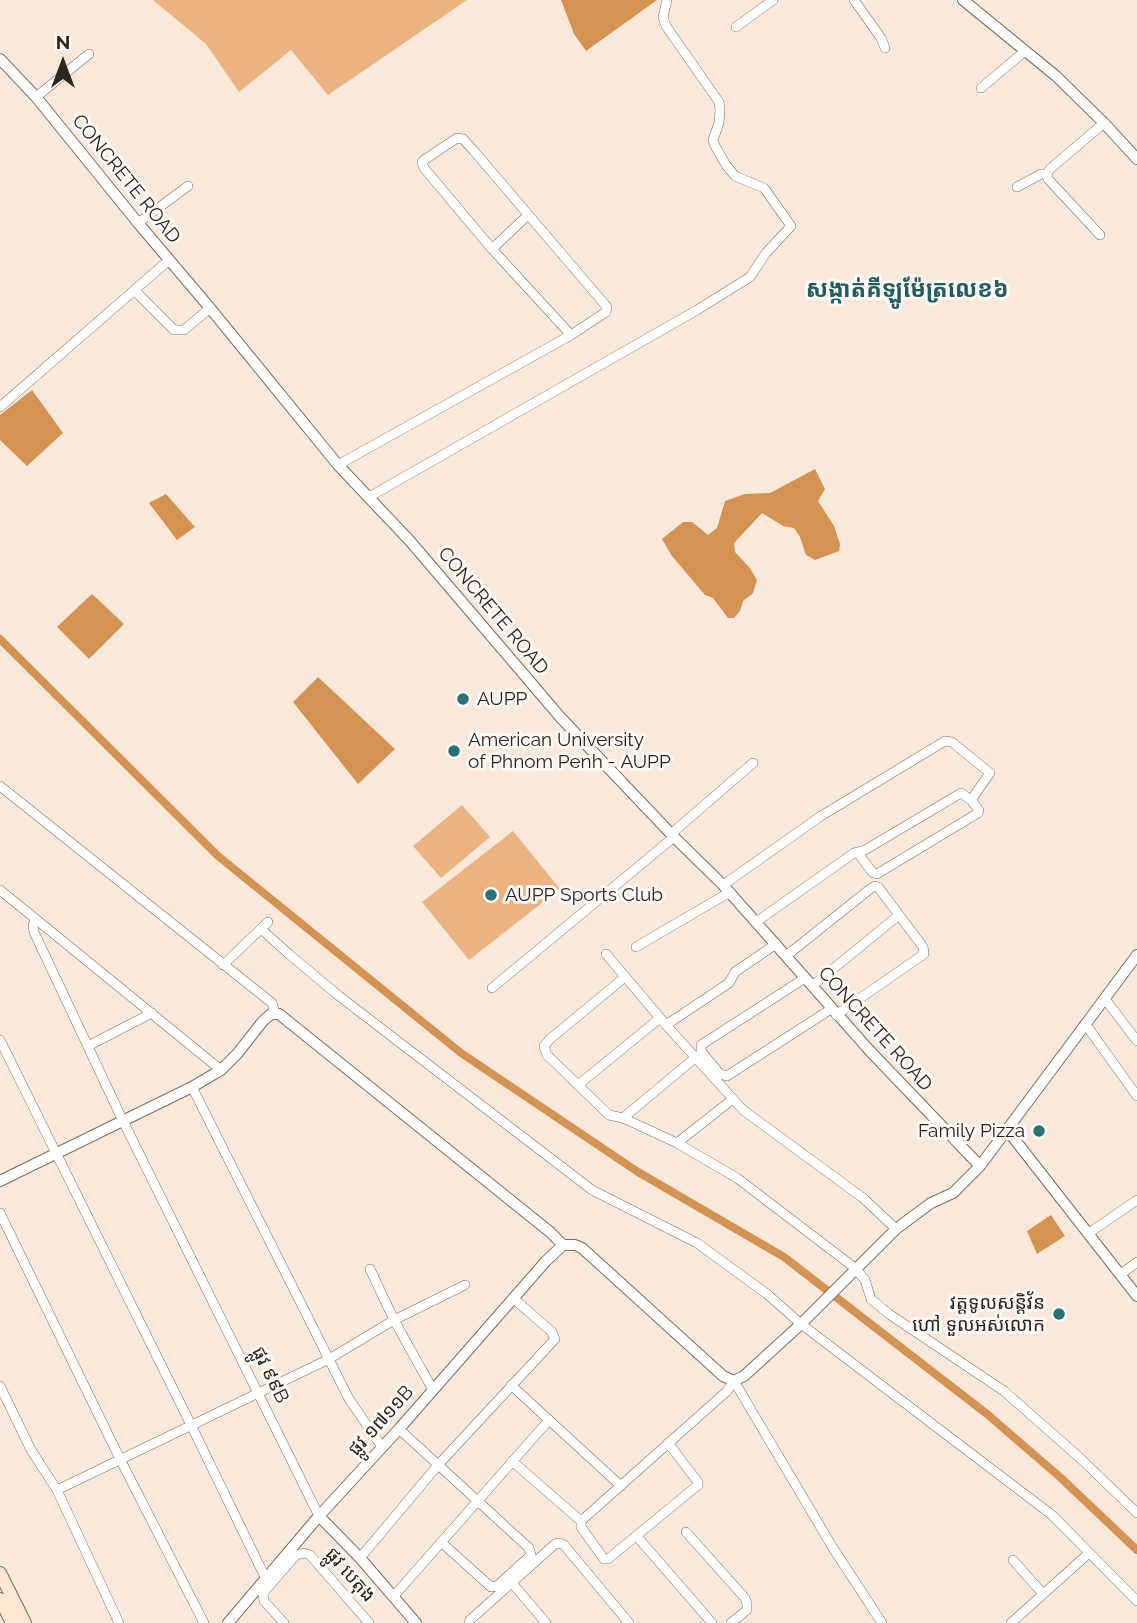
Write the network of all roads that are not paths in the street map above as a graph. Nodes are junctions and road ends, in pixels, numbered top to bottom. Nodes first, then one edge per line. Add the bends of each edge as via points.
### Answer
1 (667, 0) edge
2 (773, 0) edge
3 (854, 0) edge
4 (963, 0) edge
5 (736, 27) dead end
6 (885, 48) dead end
7 (1025, 51) junction
8 (89, 54) dead end
9 (0, 60) edge
10 (981, 88) dead end
11 (36, 97) junction
12 (1104, 123) junction
13 (1137, 159) edge
14 (1047, 174) junction
15 (188, 186) dead end
16 (1017, 187) dead end
17 (528, 215) junction
18 (138, 223) junction
19 (1100, 235) dead end
20 (492, 249) junction
21 (169, 260) junction
22 (134, 290) junction
23 (210, 308) junction
24 (570, 335) junction
25 (0, 407) edge
26 (338, 465) junction
27 (369, 498) junction
28 (752, 763) dead end
29 (1, 789) edge
30 (971, 800) junction
31 (673, 836) junction
32 (857, 852) junction
33 (727, 889) junction
34 (0, 890) edge
35 (899, 915) junction
36 (35, 918) junction
37 (756, 922) junction
38 (776, 944) junction
39 (636, 947) dead end
40 (606, 954) dead end
41 (786, 956) junction
42 (1137, 956) edge
43 (223, 965) junction
44 (625, 977) junction
45 (808, 982) junction
46 (492, 988) dead end
47 (1105, 999) junction
48 (834, 1012) junction
49 (152, 1013) junction
50 (275, 1013) junction
51 (663, 1022) junction
52 (1086, 1025) junction
53 (0, 1040) edge
54 (1137, 1041) edge
55 (88, 1046) junction
56 (695, 1058) junction
57 (221, 1069) junction
58 (578, 1085) junction
59 (192, 1087) junction
60 (1137, 1096) edge
61 (733, 1099) junction
62 (623, 1118) junction
63 (123, 1121) junction
64 (1008, 1131) junction
65 (677, 1143) junction
66 (56, 1154) junction
67 (981, 1166) junction
68 (0, 1181) edge
69 (1137, 1200) edge
70 (0, 1213) edge
71 (896, 1229) junction
72 (1089, 1233) junction
73 (563, 1245) junction
74 (1137, 1262) edge
75 (370, 1269) dead end
76 (853, 1270) junction
77 (1121, 1274) junction
78 (465, 1285) dead end
79 (1137, 1296) edge
80 (513, 1298) junction
81 (394, 1320) junction
82 (804, 1321) junction
83 (329, 1359) junction
84 (734, 1381) junction
85 (511, 1385) junction
86 (0, 1386) edge
87 (433, 1390) junction
88 (258, 1392) junction
89 (548, 1420) junction
90 (191, 1425) junction
91 (398, 1429) junction
92 (668, 1443) junction
93 (382, 1447) junction
94 (120, 1458) junction
95 (512, 1461) junction
96 (438, 1465) junction
97 (621, 1486) junction
98 (57, 1490) junction
99 (477, 1501) junction
100 (1137, 1513) edge
101 (318, 1516) junction
102 (581, 1521) junction
103 (686, 1532) dead end
104 (640, 1540) dead end
105 (441, 1542) junction
106 (1088, 1553) junction
107 (360, 1558) junction
108 (1013, 1560) dead end
109 (0, 1573) edge
110 (265, 1577) junction
111 (512, 1583) junction
112 (1043, 1594) junction
113 (393, 1597) junction
114 (0, 1599) edge
115 (1137, 1601) edge
116 (12, 1623) edge
117 (25, 1623) edge
118 (119, 1623) edge
119 (204, 1623) edge
120 (228, 1623) edge
121 (284, 1623) edge
122 (369, 1623) edge
123 (416, 1623) edge
124 (469, 1623) edge
125 (546, 1623) edge
126 (629, 1623) edge
127 (712, 1623) edge
128 (731, 1623) edge
129 (882, 1623) edge
130 (1012, 1623) edge

1 - 27 street via 666,26 719,102 714,144 735,176 764,188 791,226 750,277
2 - 5 street
3 - 6 street
4 - 7 street
7 - 10 street
7 - 12 street
8 - 11 street
9 - 11 street, CONCRETE ROAD
11 - 18 street, CONCRETE ROAD
12 - 13 street
12 - 14 street
14 - 16 street
14 - 19 street
15 - 18 street
17 - 20 street
17 - 20 street via 463,139 457,138 424,160 424,168
17 - 24 street via 607,307 604,314
18 - 21 street, CONCRETE ROAD
20 - 24 street
21 - 22 street
21 - 23 street, CONCRETE ROAD
22 - 23 street via 174,330 184,330
22 - 25 street
23 - 26 street, CONCRETE ROAD
24 - 26 street
26 - 27 street, CONCRETE ROAD
27 - 31 street, CONCRETE ROAD via 561,718
28 - 31 street
29 - 43 street
30 - 32 street via 961,793
30 - 32 street via 978,813 877,874
30 - 33 street via 990,773 945,741 821,816
31 - 33 street, CONCRETE ROAD
31 - 46 street
32 - 37 street
33 - 37 street, CONCRETE ROAD
33 - 39 street
34 - 36 street
35 - 41 street via 878,887 873,887
35 - 45 street
35 - 48 street via 925,952
36 - 49 street
36 - 55 street, ផ្លូវ ៩៩B via 34,932
37 - 38 street, CONCRETE ROAD
38 - 41 street, CONCRETE ROAD
38 - 51 street via 735,972 729,984
40 - 44 street
41 - 45 street, CONCRETE ROAD
42 - 47 street
43 - 50 street via 272,1003
43 - 82 street via 265,925 339,996 592,1190 696,1243
44 - 51 street
44 - 58 street via 544,1046 547,1055
45 - 48 street, CONCRETE ROAD
45 - 48 street via 701,1045 701,1051 727,1076
47 - 52 street
47 - 54 street
48 - 67 street, CONCRETE ROAD
49 - 55 street
49 - 57 street
50 - 57 street
50 - 73 street
51 - 56 street
51 - 58 street
52 - 60 street
52 - 64 street
53 - 66 street
55 - 63 street, ផ្លូវ ៩៩B
56 - 61 street
56 - 62 street
57 - 59 street
58 - 62 street via 609,1115
59 - 63 street
59 - 83 street
61 - 65 street
61 - 71 street via 863,1198
62 - 65 street
63 - 66 street
63 - 88 street, ផ្លូវ ៩៩B
64 - 67 street
64 - 72 street
65 - 76 street via 737,1178
66 - 68 street
66 - 90 street
67 - 71 street via 953,1193
69 - 72 street
70 - 94 street
71 - 76 street
72 - 77 street
73 - 80 street, ផ្លូវ ១៧១១B
73 - 84 street via 582,1248
74 - 77 street
75 - 81 street
76 - 82 street
76 - 100 street via 865,1280 871,1299 1004,1391
77 - 79 street
78 - 81 street
80 - 85 street via 555,1339
80 - 87 street, ផ្លូវ ១៧១១B
81 - 83 street
81 - 87 street
82 - 84 street
82 - 106 street via 1052,1515
83 - 88 street
83 - 93 street via 349,1399
84 - 92 street
84 - 129 street
85 - 89 street
85 - 96 street
86 - 98 street via 31,1450
87 - 91 street, ផ្លូវ ១៧១១B
88 - 90 street
88 - 101 street, ផ្លូវ ៩៩B
89 - 95 street
89 - 97 street
90 - 94 street
90 - 110 street
91 - 93 street, ផ្លូវ ១៧១១B
91 - 96 street
92 - 97 street
92 - 102 street via 698,1485 608,1559
93 - 101 street, ផ្លូវ ១៧១១B
94 - 98 street
94 - 119 street
95 - 99 street
95 - 102 street
96 - 99 street
96 - 107 street
97 - 102 street
98 - 118 street
99 - 105 street
99 - 105 street via 529,1548 531,1555 497,1587 491,1587
101 - 107 street, ផ្លូវ ៩៩B
101 - 110 street, ផ្លូវ ១៧១១B
103 - 128 street via 745,1598 747,1610
104 - 127 street
105 - 113 street
106 - 112 street
106 - 115 street
107 - 113 street, ផ្លូវ ៩៩B
108 - 112 street
109 - 117 main road
110 - 120 street, ផ្លូវ ១៧១១B
111 - 124 street
111 - 125 street
111 - 126 street via 560,1543
112 - 130 street
113 - 123 street, ផ្លូវ ៩៩B
114 - 116 main road
121 - 122 street, ផ្លូវ បេតុង via 264,1601 263,1593 296,1555 304,1553

